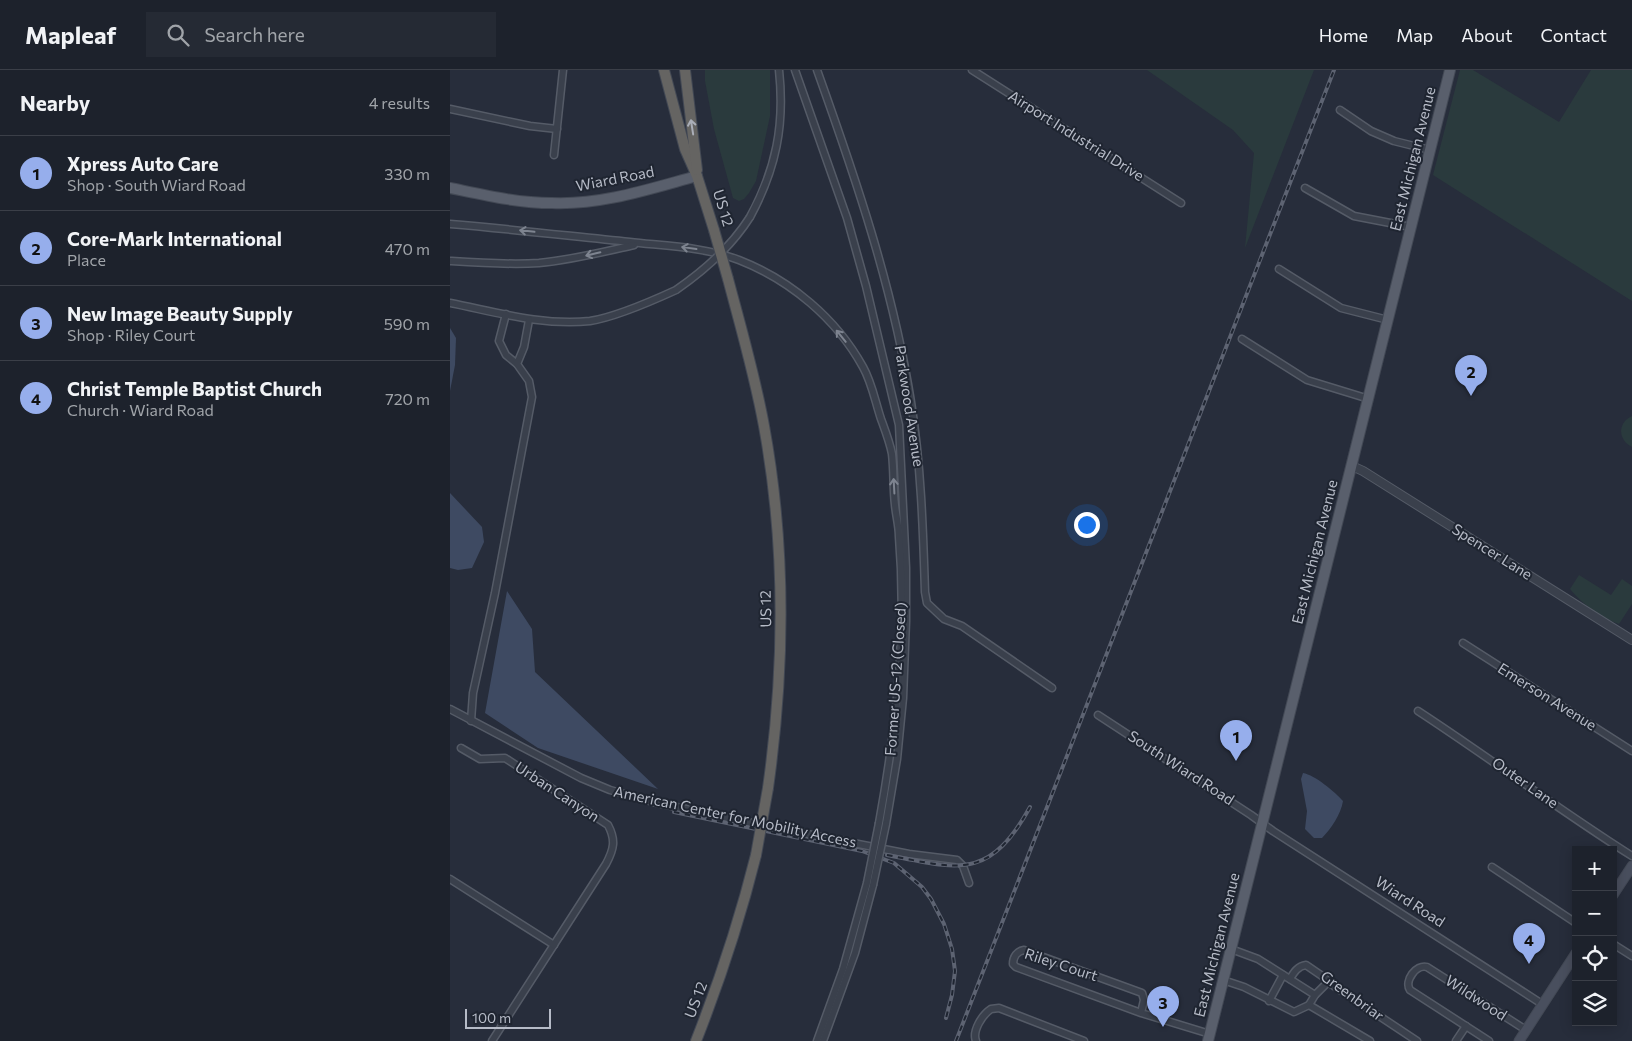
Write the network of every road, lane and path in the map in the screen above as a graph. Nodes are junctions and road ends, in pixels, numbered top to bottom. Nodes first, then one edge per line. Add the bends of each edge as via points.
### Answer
1 (563, 70) edge
2 (664, 70) edge
3 (685, 70) edge
4 (780, 70) edge
5 (795, 70) edge
6 (817, 70) edge
7 (972, 70) edge
8 (1450, 70) edge
9 (450, 109) edge
10 (1340, 110) dead end
11 (557, 129) junction
12 (1430, 150) junction
13 (554, 155) dead end
14 (697, 176) junction
15 (450, 188) edge
16 (1306, 188) dead end
17 (1181, 203) dead end
18 (450, 224) edge
19 (1411, 227) junction
20 (640, 243) junction
21 (450, 261) edge
22 (1279, 269) dead end
23 (450, 303) edge
24 (506, 314) junction
25 (529, 320) junction
26 (1388, 320) junction
27 (1242, 340) dead end
28 (517, 364) junction
29 (1369, 399) junction
30 (1352, 466) junction
31 (1632, 640) edge
32 (1463, 643) dead end
33 (1052, 688) dead end
34 (450, 709) edge
35 (1418, 710) dead end
36 (1098, 715) dead end
37 (471, 721) junction
38 (461, 748) dead end
39 (1632, 751) edge
40 (883, 824) junction
41 (1262, 824) junction
42 (1632, 856) edge
43 (1632, 866) edge
44 (1492, 867) dead end
45 (450, 880) edge
46 (970, 883) dead end
47 (870, 884) junction
48 (1616, 891) edge
49 (1572, 920) edge
50 (554, 946) junction
51 (1617, 947) edge
52 (1231, 948) junction
53 (1632, 956) edge
54 (1572, 959) edge
55 (1284, 975) junction
56 (1290, 979) junction
57 (1223, 980) junction
58 (1328, 982) junction
59 (1315, 995) junction
60 (1269, 1001) junction
61 (1542, 1004) junction
62 (1309, 1005) junction
63 (1141, 1013) junction
64 (1466, 1026) junction
65 (1526, 1030) junction
66 (1209, 1037) edge
67 (492, 1041) edge
68 (696, 1041) edge
69 (817, 1041) edge
70 (823, 1041) edge
71 (976, 1041) edge
72 (1084, 1041) edge
73 (1370, 1041) edge
74 (1417, 1041) edge
75 (1456, 1041) edge
76 (1490, 1041) edge
77 (1519, 1041) edge

1 - 11 street
2 - 14 highway, US 12 / US 12 via 685,149
14 -> 3 highway, US 12 / US 12
4 - 25 street, bridge via 782,103 778,143 765,186 750,217 713,262 676,290 649,302 591,320
5 - 40 street via 847,218 899,425 906,568 903,698 897,759
6 - 33 street, Parkwood Avenue via 865,209 885,276 899,340 919,462 928,603 944,619 962,626
7 - 17 street, Airport Industrial Drive
8 - 12 main road, East Michigan Avenue
9 - 11 street
10 - 12 street via 1371,131
11 - 13 street
12 - 19 main road, East Michigan Avenue
14 - 15 main road, Wiard Road via 618,197 568,203 528,202
14 - 68 highway, US 12 / US 12, bridge via 752,367 764,426 778,530 782,628 775,743 756,856 721,976
16 - 19 street via 1354,216
20 -> 18 street, Former US-12 (Closed)
19 - 26 main road, East Michigan Avenue
20 -> 21 street via 540,263
40 -> 20 street, Former US-12 (Closed) via 898,695 901,600 892,452 873,390 863,367 830,322 803,297 764,271 737,259 694,249
22 - 26 street via 1341,308
23 - 24 street
24 - 25 street
24 - 28 street via 499,341 506,355
25 - 28 street
26 - 29 main road, East Michigan Avenue
27 - 29 street via 1307,380
28 - 37 street via 529,381 532,397 473,694
29 - 30 main road, East Michigan Avenue
30 - 31 street, Spencer Lane
30 - 41 main road, East Michigan Avenue
32 - 39 street, Emerson Avenue
34 - 37 street, American Center for Mobility Access
35 - 42 street, Outer Lane
36 - 41 street, South Wiard Road
37 - 46 street, American Center for Mobility Access via 580,778 610,790 747,822 909,854 957,860
38 - 50 street, Urban Canyon via 480,759 505,758 608,824 612,832 613,850 606,864
40 - 47 street, bridge
41 - 52 main road, East Michigan Avenue
41 - 61 street, Wiard Road
43 - 48 main road
44 - 49 street
45 - 50 street
47 - 69 street via 844,969
47 - 70 street via 855,953
50 - 67 street, Urban Canyon
51 - 53 street
52 - 55 street
52 - 57 main road, East Michigan Avenue
54 - 61 main road
55 - 56 street
55 - 60 street
56 - 58 street, Greenbriar via 1297,969 1306,965
56 - 59 street
57 - 60 street
57 - 66 main road, East Michigan Avenue
58 - 59 street
58 - 74 street, Greenbriar
59 - 62 street
60 - 62 street via 1294,1012
61 - 65 main road
62 - 73 street
63 - 63 street, Riley Court via 1016,967 1014,957 1024,950 1142,993
63 - 66 street, Riley Court
64 - 65 street, Wildwood via 1410,990 1408,983 1418,967 1427,966
64 - 75 street
64 - 76 street
65 - 77 main road
71 - 72 street via 974,1036 980,1020 991,1009 999,1008

